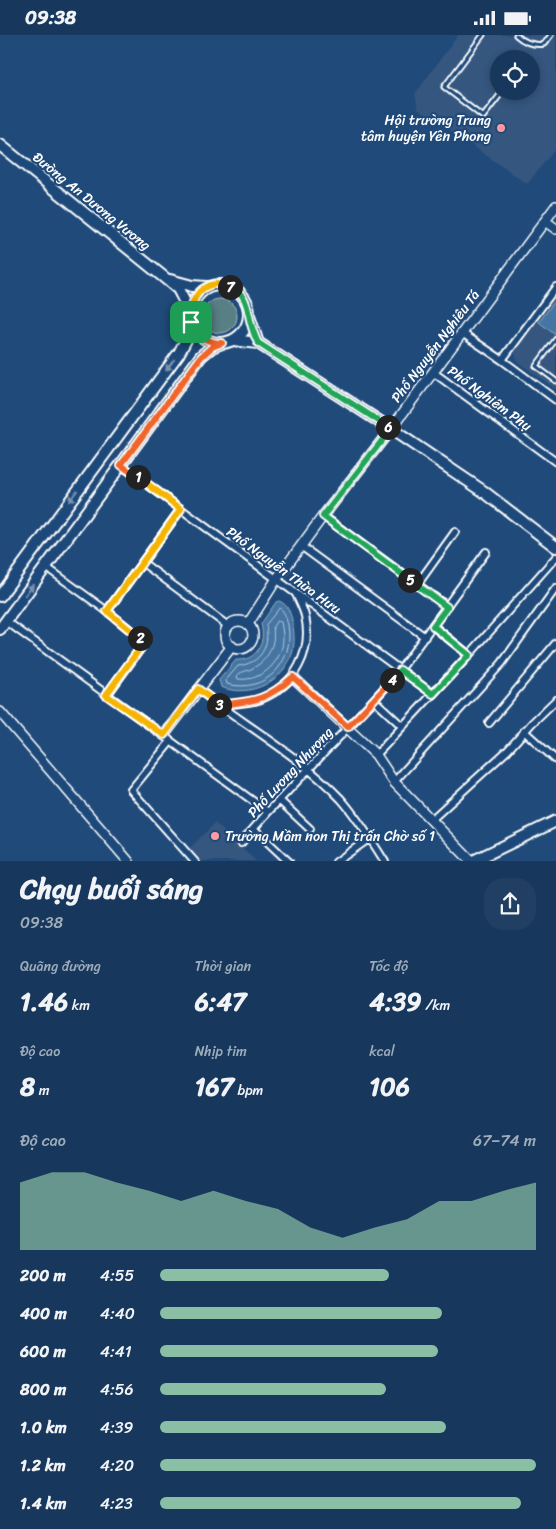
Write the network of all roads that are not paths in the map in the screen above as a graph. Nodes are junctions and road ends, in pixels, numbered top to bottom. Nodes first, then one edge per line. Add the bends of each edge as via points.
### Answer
1 (483, 35) edge
2 (516, 35) edge
3 (551, 35) edge
4 (496, 100) edge
5 (0, 145) edge
6 (556, 206) edge
7 (545, 221) junction
8 (556, 229) edge
9 (166, 279) junction
10 (206, 287) junction
11 (556, 287) edge
12 (249, 315) junction
13 (191, 317) junction
14 (462, 333) junction
15 (556, 339) edge
16 (233, 340) junction
17 (222, 343) junction
18 (258, 343) junction
19 (502, 360) junction
20 (433, 372) junction
21 (556, 381) edge
22 (556, 400) edge
23 (391, 429) junction
24 (556, 462) edge
25 (121, 465) junction
26 (181, 509) junction
27 (323, 516) junction
28 (455, 531) dead end
29 (301, 546) junction
30 (556, 547) edge
31 (486, 552) dead end
32 (556, 557) edge
33 (142, 563) junction
34 (46, 567) junction
35 (276, 580) junction
36 (417, 585) junction
37 (556, 587) edge
38 (295, 594) junction
39 (0, 595) edge
40 (447, 607) junction
41 (107, 611) junction
42 (248, 624) junction
43 (3, 625) edge
44 (228, 626) junction
45 (433, 626) junction
46 (425, 637) junction
47 (556, 643) edge
48 (232, 646) junction
49 (469, 655) junction
50 (400, 670) junction
51 (293, 677) junction
52 (198, 689) junction
53 (433, 694) junction
54 (106, 695) junction
55 (556, 700) edge
56 (374, 701) junction
57 (219, 705) junction
58 (0, 712) edge
59 (489, 723) dead end
60 (402, 726) junction
61 (348, 727) junction
62 (524, 731) junction
63 (168, 738) junction
64 (376, 755) junction
65 (556, 760) edge
66 (308, 769) junction
67 (394, 782) junction
68 (279, 800) junction
69 (268, 812) junction
70 (431, 820) junction
71 (556, 821) edge
72 (254, 829) junction
73 (310, 829) dead end
74 (370, 838) junction
75 (241, 843) dead end
76 (129, 861) edge
77 (195, 861) edge
78 (289, 861) edge
79 (336, 861) edge
80 (385, 861) edge
81 (472, 861) edge

1 - 4 lane via 444,87 483,117
2 - 3 lane via 529,44 537,45 544,44
5 - 9 main road, Đường An Dương Vương
6 - 7 street, Phố Nguyễn Nghiêu Tá
7 - 8 street
7 - 14 street, Phố Nguyễn Nghiêu Tá
9 - 10 main road, Đường An Dương Vương
9 - 13 main road, Đường An Dương Vương via 178,289
10 - 12 main road via 216,284 236,289 246,300
10 - 13 main road via 192,302
11 - 19 street
12 - 16 main road via 245,329
12 - 18 main road
13 - 17 main road via 200,335 206,340
13 -> 39 main road via 186,340 179,353
14 - 19 street
14 - 20 street, Phố Nguyễn Nghiêu Tá
15 - 21 lane via 536,366
16 - 17 main road
16 - 18 main road
17 - 25 main road via 201,357
18 - 23 main road
19 - 22 street
20 - 23 street, Phố Nguyễn Nghiêu Tá
20 - 24 street, Phố Nghiêm Phụ
23 - 27 street, Phố Nguyễn Nghiêu Tá
23 - 30 main road via 483,491
25 - 26 street, Phố Nguyễn Thừa Hưu
25 - 34 main road
26 - 33 street
26 - 35 street, Phố Nguyễn Thừa Hưu
27 - 29 street, Phố Nguyễn Nghiêu Tá
27 - 36 street
28 - 36 street
29 - 35 street, Phố Nguyễn Nghiêu Tá
29 - 46 street
31 - 40 street, Phố Lương Nhượng
32 - 49 street
33 - 41 street
33 - 44 street
34 - 41 street
43 -> 34 main road
35 - 38 street, Phố Nguyễn Thừa Hưu
35 - 42 street, Phố Nguyễn Nghiêu Tá
36 - 40 street
37 - 67 street via 502,663
38 - 50 street, Phố Nguyễn Thừa Hưu
38 - 51 street via 304,614 307,632 302,659
40 - 45 street, Phố Lương Nhượng
41 - 54 street via 142,643
42 - 44 street via 238,621
42 - 48 street via 253,631 251,643 244,648
43 - 54 street
44 - 48 street via 225,637
45 - 46 street, Phố Lương Nhượng
45 - 49 street
46 - 50 street, Phố Lương Nhượng
47 - 59 street
48 - 52 street
49 - 53 street
50 - 53 street, Phố Nguyễn Thừa Hưu
50 - 56 street, Phố Lương Nhượng
51 - 57 street via 261,699
51 - 61 street
52 - 57 street
52 - 63 street
53 - 60 street
54 - 63 street
55 - 62 street
56 - 60 street
56 - 61 street, Phố Lương Nhượng
57 - 66 street
58 - 76 street
60 - 64 street
61 - 64 street
61 - 66 street, Phố Lương Nhượng
62 - 65 street
62 - 70 street via 508,751
63 - 69 street
63 - 77 street via 132,789
64 - 67 street
66 - 68 street, Phố Lương Nhượng
66 - 74 street via 342,800
67 - 70 street
68 - 69 street, Phố Lương Nhượng
68 - 73 street
69 - 72 street, Phố Lương Nhượng
70 - 81 street
71 - 81 main road
72 - 75 street, Phố Lương Nhượng
72 - 78 street
74 - 79 street
74 - 80 street

